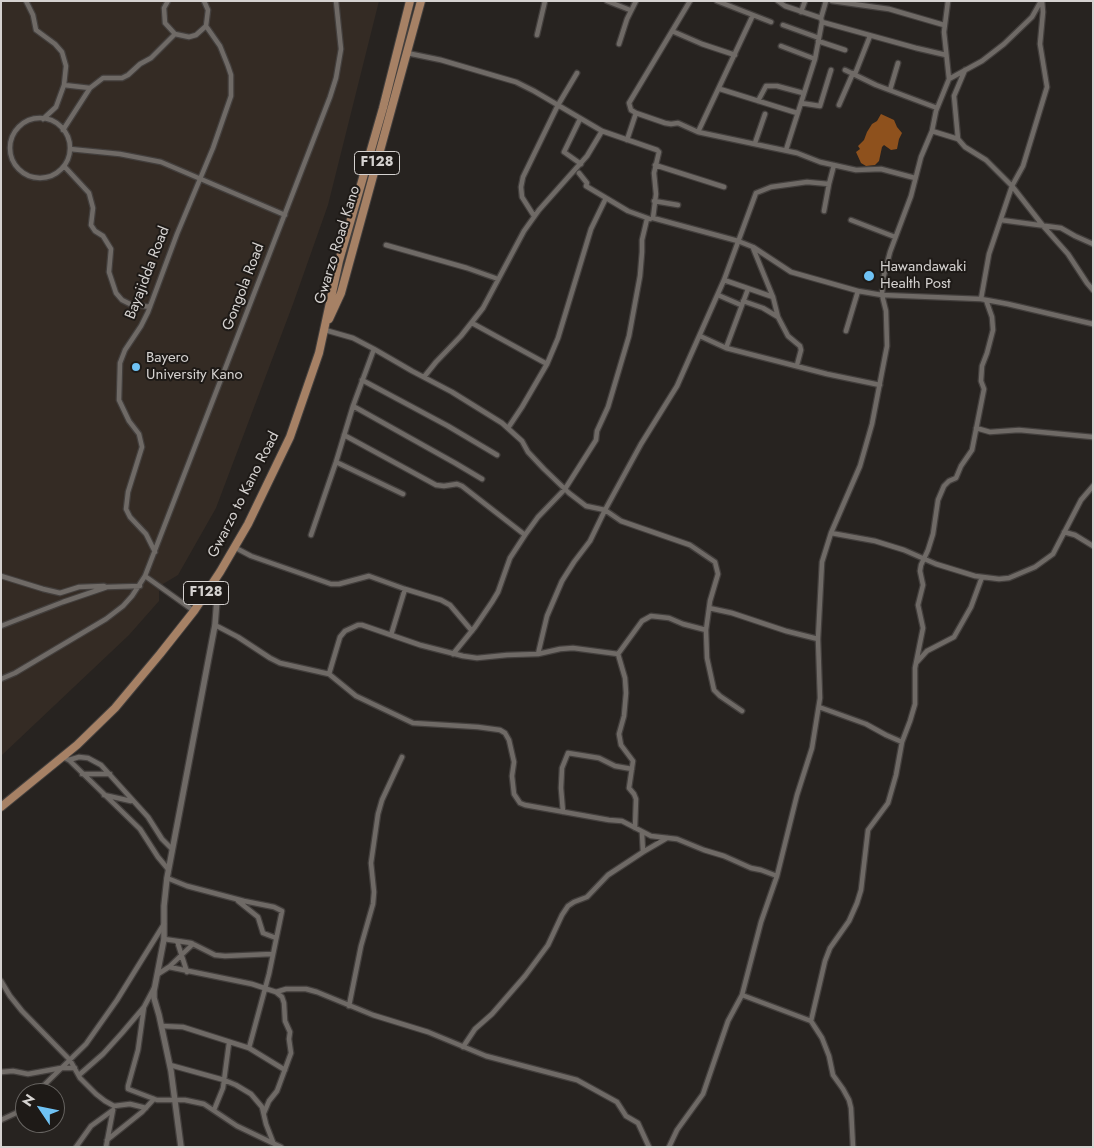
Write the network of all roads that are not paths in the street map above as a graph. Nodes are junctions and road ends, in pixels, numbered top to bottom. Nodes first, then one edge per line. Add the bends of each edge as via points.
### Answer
1 (26, 1) edge
2 (168, 1) edge
3 (204, 1) edge
4 (336, 1) edge
5 (410, 1) edge
6 (421, 1) edge
7 (545, 1) edge
8 (608, 1) edge
9 (636, 1) edge
10 (690, 1) edge
11 (717, 1) edge
12 (804, 1) edge
13 (826, 1) edge
14 (832, 1) edge
15 (948, 1) edge
16 (1042, 1) edge
17 (779, 2) edge
18 (616, 3) edge
19 (630, 10) junction
20 (801, 12) junction
21 (753, 15) junction
22 (822, 20) junction
23 (771, 22) dead end
24 (783, 25) dead end
25 (944, 25) junction
26 (206, 26) junction
27 (672, 31) junction
28 (175, 34) junction
29 (536, 35) dead end
30 (870, 36) junction
31 (818, 40) junction
32 (619, 44) dead end
33 (781, 46) dead end
34 (845, 50) dead end
35 (407, 53) junction
36 (735, 55) junction
37 (946, 55) junction
38 (815, 59) junction
39 (898, 63) dead end
40 (831, 70) dead end
41 (845, 70) dead end
42 (964, 70) junction
43 (577, 73) dead end
44 (854, 74) junction
45 (949, 78) junction
46 (64, 84) junction
47 (945, 87) junction
48 (90, 88) junction
49 (720, 89) junction
50 (890, 90) junction
51 (803, 94) junction
52 (954, 96) junction
53 (758, 101) junction
54 (801, 103) junction
55 (558, 105) junction
56 (839, 106) dead end
57 (937, 108) junction
58 (636, 113) junction
59 (766, 114) dead end
60 (797, 114) junction
61 (43, 119) junction
62 (580, 119) junction
63 (63, 130) junction
64 (602, 131) junction
65 (932, 131) junction
66 (698, 132) junction
67 (958, 139) junction
68 (627, 140) junction
69 (755, 143) junction
70 (70, 149) junction
71 (786, 150) junction
72 (581, 164) junction
73 (834, 164) junction
74 (655, 165) junction
75 (64, 166) junction
76 (579, 173) dead end
77 (915, 178) junction
78 (201, 179) junction
79 (829, 184) junction
80 (1012, 186) junction
81 (724, 187) dead end
82 (606, 198) junction
83 (654, 201) junction
84 (678, 205) dead end
85 (824, 211) dead end
86 (286, 214) junction
87 (534, 216) junction
88 (653, 218) junction
89 (647, 219) junction
90 (851, 220) dead end
91 (1001, 220) junction
92 (1044, 227) junction
93 (895, 237) junction
94 (738, 241) junction
95 (1093, 244) edge
96 (386, 245) dead end
97 (753, 247) junction
98 (498, 280) junction
99 (724, 280) junction
100 (748, 289) junction
101 (1093, 290) edge
102 (858, 291) junction
103 (718, 295) junction
104 (882, 295) junction
105 (773, 297) junction
106 (983, 299) junction
107 (742, 303) junction
108 (150, 307) junction
109 (778, 317) junction
110 (472, 323) junction
111 (1093, 324) edge
112 (326, 326) junction
113 (846, 331) dead end
114 (700, 336) junction
115 (726, 348) junction
116 (374, 349) junction
117 (547, 364) junction
118 (797, 366) junction
119 (424, 377) junction
120 (362, 380) junction
121 (880, 385) junction
122 (352, 406) junction
123 (508, 428) junction
124 (976, 428) junction
125 (344, 435) junction
126 (1093, 436) edge
127 (497, 455) dead end
128 (336, 462) junction
129 (482, 480) dead end
130 (1093, 486) edge
131 (565, 489) junction
132 (403, 494) dead end
133 (604, 510) junction
134 (1064, 532) junction
135 (832, 533) junction
136 (311, 535) dead end
137 (525, 535) junction
138 (1093, 546) edge
139 (234, 548) junction
140 (155, 552) junction
141 (924, 559) junction
142 (1, 576) edge
143 (146, 576) junction
144 (982, 577) junction
145 (140, 586) junction
146 (106, 587) junction
147 (209, 589) junction
148 (405, 589) junction
149 (709, 608) junction
150 (194, 611) junction
151 (215, 625) junction
152 (1, 626) edge
153 (706, 630) junction
154 (472, 631) junction
155 (391, 635) junction
156 (818, 639) junction
157 (453, 654) junction
158 (538, 654) junction
159 (618, 654) junction
160 (917, 662) junction
161 (329, 674) junction
162 (1, 680) edge
163 (819, 707) junction
164 (742, 712) dead end
165 (902, 742) junction
166 (402, 757) dead end
167 (66, 759) junction
168 (632, 769) junction
169 (82, 774) junction
170 (110, 774) junction
171 (103, 794) junction
172 (132, 801) junction
173 (1, 807) edge
174 (564, 812) junction
175 (635, 828) junction
176 (642, 833) junction
177 (668, 837) junction
178 (172, 849) junction
179 (643, 852) junction
180 (168, 869) junction
181 (777, 876) junction
182 (167, 878) junction
183 (235, 899) junction
184 (164, 924) junction
185 (276, 938) junction
186 (164, 939) junction
187 (177, 941) junction
188 (193, 944) junction
189 (272, 954) junction
190 (181, 955) junction
191 (169, 967) junction
192 (187, 972) junction
193 (158, 974) junction
194 (1, 981) edge
195 (156, 984) junction
196 (265, 988) junction
197 (276, 992) junction
198 (742, 994) junction
199 (349, 1006) junction
200 (144, 1007) junction
201 (811, 1021) junction
202 (162, 1026) junction
203 (229, 1043) junction
204 (463, 1047) junction
205 (249, 1048) junction
206 (70, 1060) junction
207 (170, 1065) junction
208 (62, 1068) junction
209 (75, 1068) junction
210 (285, 1070) junction
211 (1, 1072) edge
212 (78, 1075) junction
213 (224, 1080) junction
214 (46, 1083) edge
215 (154, 1099) junction
216 (176, 1100) junction
217 (114, 1108) junction
218 (146, 1108) junction
219 (214, 1110) junction
220 (15, 1113) edge
221 (264, 1113) junction
222 (1, 1120) edge
223 (266, 1124) junction
224 (261, 1136) junction
225 (107, 1140) junction
226 (273, 1142) junction
227 (76, 1147) edge
228 (106, 1147) edge
229 (181, 1147) edge
230 (281, 1147) edge
231 (649, 1147) edge
232 (669, 1147) edge
233 (853, 1147) edge

1 - 46 street via 36,30 62,52 66,66
2 - 28 street via 164,8 165,23
3 - 26 street via 208,10
4 - 86 street, Gongola Road via 341,49 336,78
5 - 112 main road, F128 via 339,261
6 - 35 main road, Gwarzo Road Kano / F128
7 - 29 street
8 - 18 street
9 - 19 street
10 - 27 street
11 - 21 street
12 - 20 street
13 - 22 street
14 - 25 street via 889,9
15 - 25 street
16 - 42 street via 1032,17 1004,44
16 - 80 street via 1040,44 1047,87 1023,166
17 - 20 street
18 - 19 street
19 - 32 street
20 - 22 street
21 - 23 street
21 - 36 street
22 - 30 street
22 - 31 street
24 - 31 street
25 - 37 street
26 - 28 street via 189,37
26 - 78 street, Bayajidda Road via 225,56 231,87 227,109
27 - 36 street
27 - 58 street via 629,103
28 - 48 street via 128,75 104,78
30 - 37 street
30 - 44 street
31 - 34 street
31 - 38 street
33 - 38 street
35 - 55 street via 507,79
35 - 112 main road, Gwarzo Road Kano / F128 via 341,293
36 - 49 street
37 - 45 street
38 - 51 street
39 - 50 street
40 - 54 street via 820,106
41 - 44 street
42 - 45 street
42 - 52 street
43 - 55 street
44 - 50 street
44 - 56 street
45 - 47 street
46 - 48 street
46 - 61 street via 56,107
47 - 52 street
47 - 57 street
48 - 63 street
49 - 53 street
49 - 66 street
50 - 57 street
51 - 53 street via 771,85 766,86
51 - 54 street
52 - 67 street
53 - 60 street
54 - 60 street
55 - 62 street
55 - 87 street via 523,177 522,197
57 - 65 street
58 - 66 street via 664,123 678,123
58 - 68 street
59 - 69 street
60 - 71 street
61 - 63 street via 52,121
61 - 75 street via 26,122 19,128 11,143 13,161 24,174 41,178 58,172
62 - 64 street
62 - 72 street via 564,152
63 - 70 street
64 - 68 street
64 - 72 street
65 - 67 street
65 - 77 street
66 - 69 street
67 - 80 street via 964,147 986,160
68 - 74 street via 659,152
69 - 71 street
70 - 75 street
70 - 78 street via 161,162
71 - 73 street
72 - 87 street
73 - 77 street via 856,170 881,169
73 - 79 street
74 - 81 street
74 - 83 street
75 - 108 street via 89,194 93,208 91,225 104,236 111,249 109,272 116,293 130,304
76 - 82 street via 586,186
77 - 93 street
78 - 86 street
78 - 108 street, Bayajidda Road
79 - 85 street
79 - 94 street via 807,182 759,191
80 - 91 street
80 - 92 street
82 - 89 street
82 - 117 street via 591,229
83 - 84 street
83 - 88 street
86 - 140 street, Gongola Road
87 - 98 street
88 - 89 street
88 - 94 street
89 - 131 street via 629,336 608,407 596,440
90 - 93 street
91 - 92 street
91 - 106 street via 989,254
92 - 95 street via 1061,228
92 - 101 street
93 - 104 street via 884,273
94 - 97 street
94 - 99 street
96 - 98 street
97 - 102 street via 791,272
97 - 105 street
98 - 110 street
99 - 100 street
99 - 103 street
100 - 105 street
100 - 107 street
102 - 104 street
102 - 113 street
103 - 107 street
103 - 114 street
104 - 106 street
104 - 121 street via 887,346
105 - 109 street
106 - 111 street
106 - 124 street via 992,317 993,330 982,366 984,389
107 - 109 street via 763,308
107 - 115 street
108 - 140 street, Bayajidda Road via 142,326 121,357 120,400 139,434 142,447 129,485 126,509 146,534
109 - 118 street via 788,336 800,346
110 - 117 street
110 - 119 street
112 - 116 street
112 - 139 main road, Gwarzo to Kano Road / F128 via 290,437
114 - 115 street
114 - 133 street via 677,386
115 - 118 street
116 - 119 street
116 - 120 street
117 - 123 street
118 - 121 street
119 - 123 street
120 - 122 street
120 - 127 street
121 - 135 street via 864,454
122 - 125 street
122 - 129 street
123 - 131 street
124 - 126 street via 990,432 1019,430
124 - 141 street via 971,454 962,463 956,478 946,483 941,493
125 - 128 street
125 - 137 street via 436,485 462,486
128 - 132 street
128 - 136 street
130 - 134 street via 1081,500
131 - 133 street via 586,506
131 - 137 street
133 - 149 street via 621,521 690,545 716,562 718,574
133 - 158 street via 590,541 562,581 547,616
134 - 138 street
134 - 144 street via 1053,554 1035,567 1009,578
135 - 141 street via 875,541
135 - 156 street via 821,569
137 - 154 street via 510,558 498,592
139 - 147 main road, Gwarzo to Kano Road / F128
139 - 148 street via 331,584 369,576
140 - 143 street, Gongola Road
141 - 144 street
141 - 160 street via 918,605 923,628
142 - 146 street via 60,592 90,585
143 - 145 street, Gongola Road
143 - 150 street
144 - 160 street via 971,607 954,637 927,651
145 - 146 street
145 - 162 street, Gongola Road via 123,606 106,619
146 - 152 street
147 - 150 main road, Gwarzo to Kano Road / F128
147 - 151 street via 217,599
148 - 154 street via 450,605
148 - 155 street
149 - 153 street
149 - 156 street
150 - 167 main road, Gwarzo to Kano Road / F128 via 115,708
151 - 161 street via 280,663
151 - 178 street
153 - 159 street via 669,618 650,616 642,621
153 - 164 street via 707,658 714,690
154 - 157 street
155 - 157 street
155 - 161 street via 362,625 350,627 340,638
156 - 163 street
157 - 158 street via 477,658
158 - 159 street via 573,648
159 - 168 street via 626,693 619,738 620,745 632,759
160 - 165 street via 915,704
161 - 174 street via 356,696 412,723 500,730 510,740 514,762 512,786 520,803
163 - 165 street via 866,724
163 - 181 street via 812,748
165 - 201 street via 888,803 866,835 857,903 830,948
166 - 199 street via 378,814 371,863 373,904
167 - 169 street
167 - 170 street via 88,758
167 - 173 main road, Gwarzo to Kano Road / F128
168 - 174 street via 614,766 599,758 568,753 562,768
168 - 175 street via 629,788 636,800
169 - 170 street
169 - 171 street
170 - 172 street
171 - 172 street
171 - 180 street via 140,829
172 - 178 street
174 - 175 street via 622,821
175 - 176 street
176 - 177 street
176 - 179 street
177 - 179 street
177 - 181 street
178 - 180 street
179 - 204 street via 608,875 587,897 568,906 552,938 525,976 475,1029
180 - 182 street
181 - 198 street
182 - 183 street
182 - 184 street
183 - 185 street via 258,917 263,933
183 - 185 street via 281,910
184 - 186 street
184 - 206 street via 104,1020
185 - 189 street
186 - 187 street
186 - 193 street
187 - 188 street
187 - 190 street
188 - 189 street via 215,955
188 - 190 street
189 - 196 street
190 - 191 street
190 - 192 street
191 - 192 street
191 - 193 street
192 - 196 street
193 - 195 street
194 - 206 street via 22,1010
195 - 200 street
195 - 202 street via 154,998
196 - 197 street
196 - 205 street
197 - 199 street via 306,989
197 - 210 street via 282,997 290,1032 291,1053
198 - 201 street
198 - 232 street via 725,1028 703,1094
199 - 204 street
200 - 212 street via 103,1054
200 - 215 street via 138,1050 128,1087
201 - 233 street via 822,1038 833,1075 849,1100
202 - 203 street via 183,1027
202 - 207 street
203 - 205 street
203 - 213 street
204 - 231 street via 570,1078 612,1099 626,1116 638,1123
205 - 210 street
206 - 208 street
206 - 209 street
207 - 213 street
207 - 216 street
208 - 209 street
208 - 211 street via 28,1074
208 - 214 street
209 - 212 street
210 - 221 street
212 - 217 street
213 - 219 street
213 - 221 street via 251,1094
215 - 216 street
215 - 218 street
216 - 219 street via 195,1102
216 - 229 street
217 - 218 street via 130,1104
217 - 225 street
217 - 227 street via 91,1126
218 - 225 street
219 - 224 street via 237,1126
220 - 222 street
221 - 223 street
223 - 224 street
223 - 226 street
224 - 226 street
225 - 228 street
226 - 230 street

